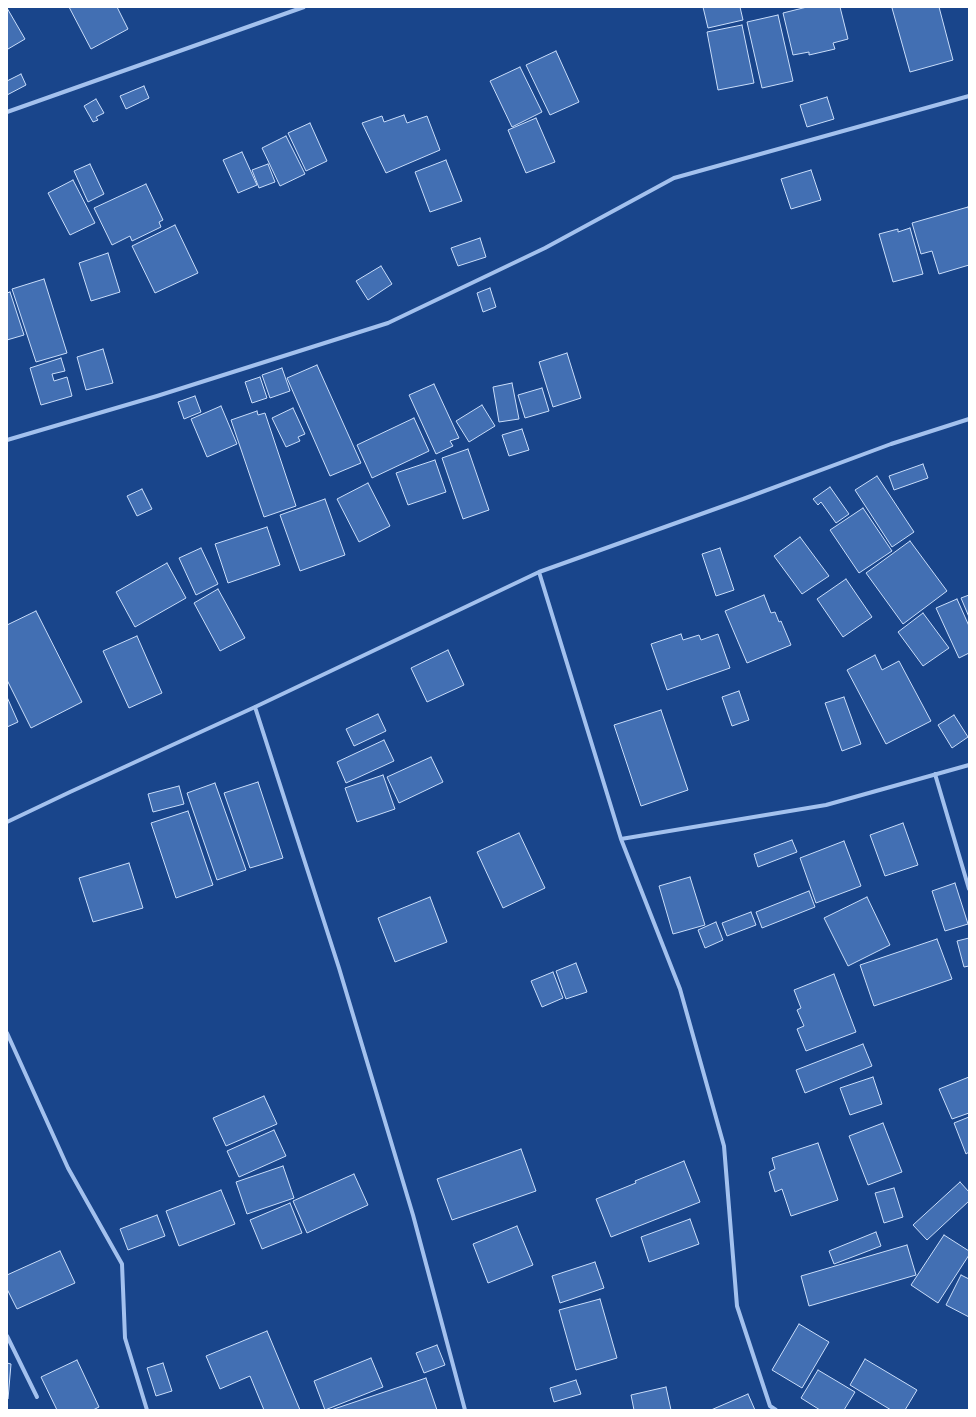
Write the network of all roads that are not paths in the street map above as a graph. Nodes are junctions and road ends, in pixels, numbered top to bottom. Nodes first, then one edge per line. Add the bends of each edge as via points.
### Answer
1 (304, 7) edge
2 (969, 96) edge
3 (7, 112) edge
4 (969, 419) edge
5 (7, 440) edge
6 (539, 572) junction
7 (255, 707) junction
8 (969, 765) edge
9 (935, 774) junction
10 (7, 822) edge
11 (621, 839) junction
12 (969, 889) edge
13 (7, 1033) edge
14 (7, 1336) edge
15 (37, 1397) dead end
16 (147, 1410) edge
17 (465, 1410) edge
18 (776, 1410) edge

1 - 3 street
2 - 5 street via 674,178 545,248 388,323
4 - 6 street via 891,444
6 - 7 street
6 - 11 street
7 - 10 street
7 - 17 street via 339,968 411,1208
8 - 9 street
9 - 11 street via 826,805
9 - 12 street
11 - 18 street via 680,989 724,1146 737,1306 770,1406
13 - 16 street via 68,1168 122,1264 125,1338
14 - 15 street

